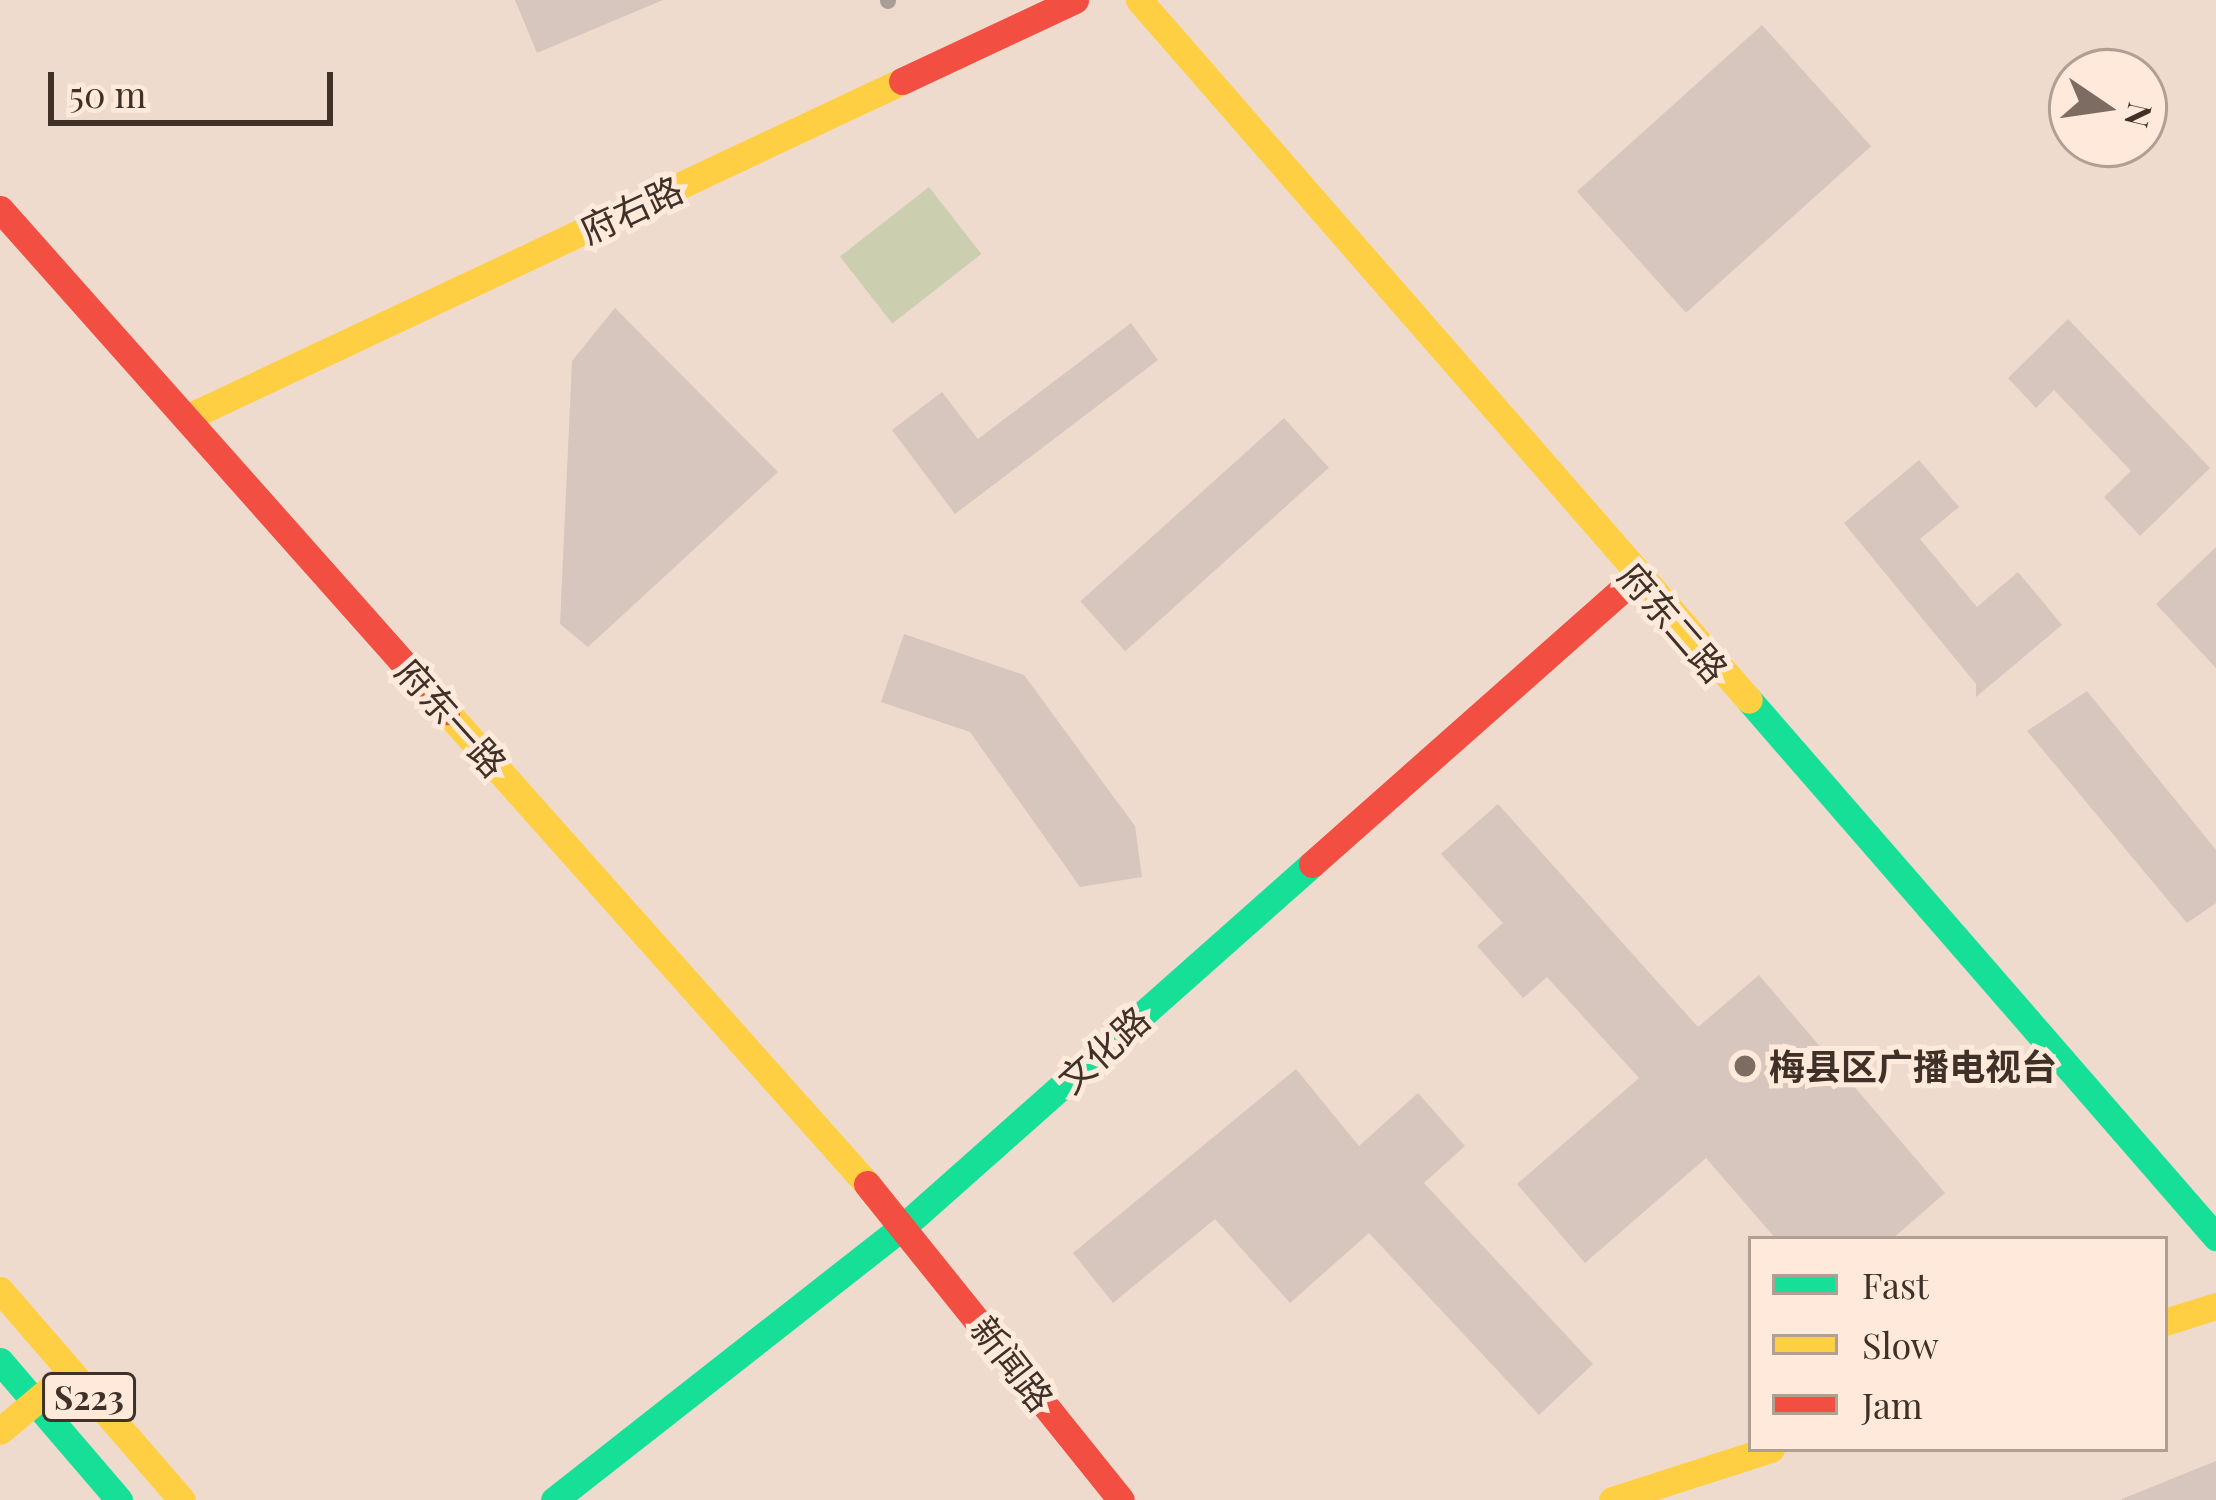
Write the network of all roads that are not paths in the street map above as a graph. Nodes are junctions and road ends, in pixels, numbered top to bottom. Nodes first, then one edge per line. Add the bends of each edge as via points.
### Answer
1 (1076, 0) edge
2 (1139, 0) edge
3 (0, 209) edge
4 (186, 418) junction
5 (1635, 578) junction
6 (904, 1226) junction
7 (2216, 1237) edge
8 (0, 1291) edge
9 (2216, 1306) edge
10 (2168, 1321) edge
11 (0, 1361) edge
12 (69, 1373) junction
13 (35, 1402) junction
14 (0, 1431) edge
15 (1762, 1452) edge
16 (119, 1500) edge
17 (182, 1500) edge
18 (554, 1500) edge
19 (1121, 1500) edge
20 (1612, 1500) edge

1 - 4 street, 府右路
2 - 5 street, 府东二路
3 - 4 street, 府东一路
4 - 6 street, 府东一路
5 - 6 street, 文化路
5 - 7 street, 府东二路
6 - 18 street, 文化路
6 - 19 street, 新闻路
8 - 12 street, S223
9 - 10 street
11 - 13 street, S223
12 - 13 street
12 - 17 street, S223
13 - 14 street
13 - 16 street, S223
15 - 20 street

